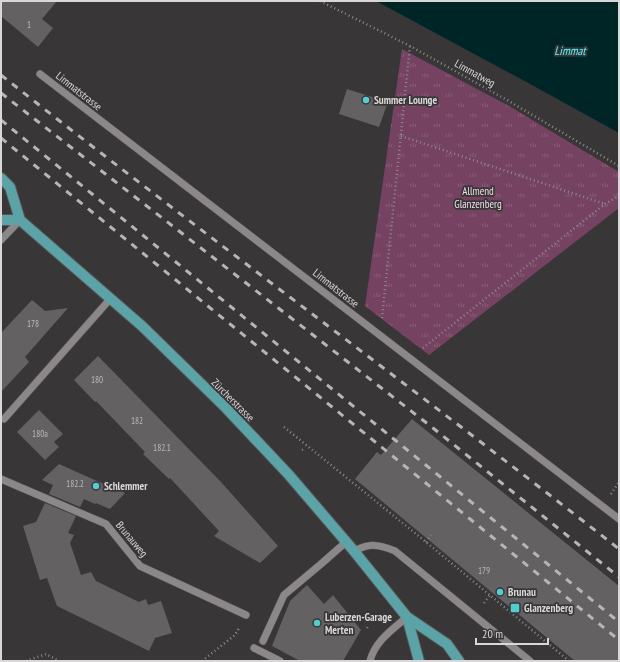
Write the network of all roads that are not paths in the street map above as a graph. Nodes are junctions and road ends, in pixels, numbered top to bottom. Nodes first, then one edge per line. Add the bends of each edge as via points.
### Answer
1 (40, 74) dead end
2 (1, 178) edge
3 (1, 220) edge
4 (20, 220) junction
5 (1, 240) edge
6 (111, 298) junction
7 (4, 419) dead end
8 (1, 480) edge
9 (619, 519) edge
10 (346, 542) junction
11 (354, 551) junction
12 (246, 615) dead end
13 (407, 617) junction
14 (263, 641) dead end
15 (254, 648) dead end
16 (280, 661) edge
17 (370, 661) edge
18 (419, 661) edge
19 (459, 661) edge
20 (530, 661) edge

1 - 9 street, Limmatstrasse
2 - 4 main road via 10,187
3 - 4 main road
4 - 5 street
4 - 6 main road, Zürcherstrasse
6 - 7 street
6 - 10 main road, Zürcherstrasse via 250,434
8 - 12 street, Brunauweg via 106,524 140,566
10 - 11 main road, Zürcherstrasse
10 - 14 street via 284,595
11 - 13 main road, Zürcherstrasse
11 - 20 street via 363,546 374,545 394,552
13 - 17 street via 380,641 372,652
13 - 18 main road, Zürcherstrasse
13 - 19 main road, Zürcherstrasse via 447,644
15 - 16 street

